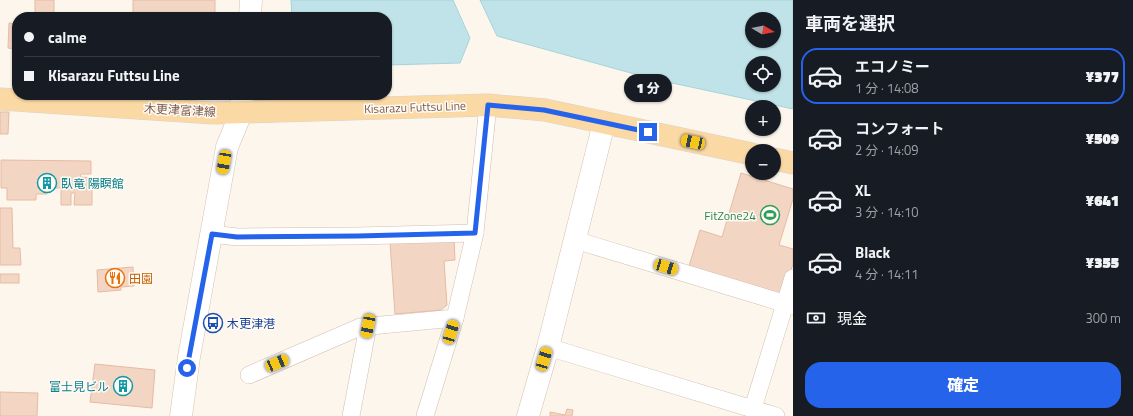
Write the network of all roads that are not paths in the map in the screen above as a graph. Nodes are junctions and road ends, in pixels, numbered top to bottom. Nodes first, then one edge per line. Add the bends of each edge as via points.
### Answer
1 (251, 0) edge
2 (250, 12) edge
3 (0, 99) edge
4 (12, 100) edge
5 (15, 100) edge
6 (242, 104) edge
7 (488, 105) junction
8 (604, 123) junction
9 (745, 153) edge
10 (781, 160) edge
11 (793, 163) edge
12 (475, 233) junction
13 (212, 234) junction
14 (575, 240) junction
15 (793, 278) edge
16 (790, 305) edge
17 (455, 318) junction
18 (368, 326) junction
19 (548, 347) junction
20 (249, 375) dead end
21 (753, 408) junction
22 (181, 416) edge
23 (351, 416) edge
24 (425, 416) edge
25 (528, 416) edge
26 (776, 416) edge

1 - 2 street
3 - 4 main road, 木更津富津線
5 - 6 main road, 木更津富津線 via 214,113
6 - 7 main road, Kisarazu Futtsu Line
6 - 13 street via 227,147
7 - 8 main road, Kisarazu Futtsu Line via 544,110
7 - 12 street
8 - 9 main road, Kisarazu Futtsu Line
8 - 14 street
10 - 11 main road
12 - 13 street via 245,237
12 - 17 street
13 - 22 street via 189,357
14 - 16 street
14 - 19 street
15 - 16 street
16 - 21 street
17 - 18 street
17 - 24 street
18 - 20 street via 360,327
18 - 23 street
19 - 21 street
19 - 25 street
21 - 26 street

